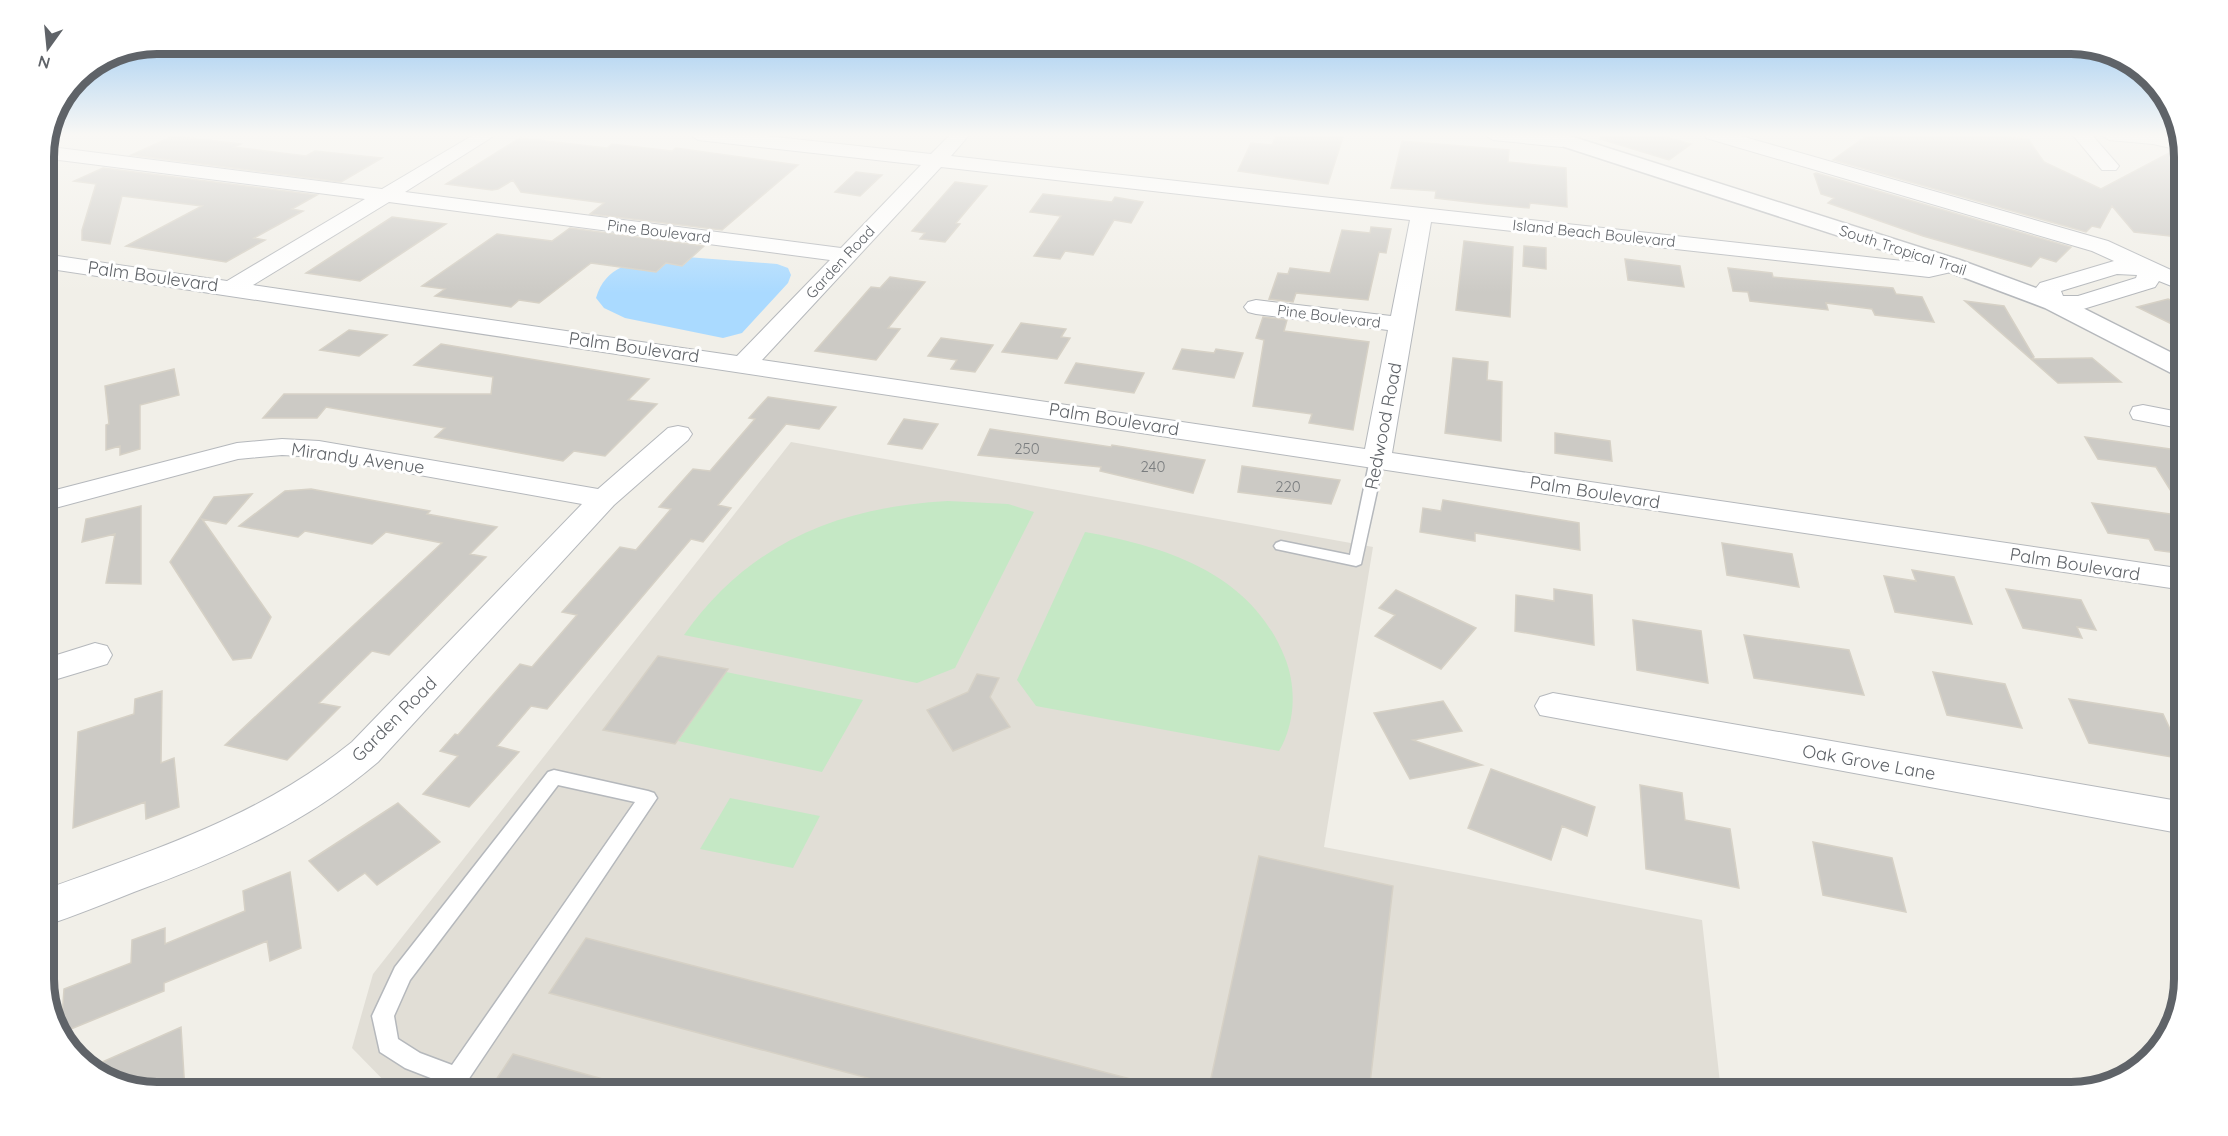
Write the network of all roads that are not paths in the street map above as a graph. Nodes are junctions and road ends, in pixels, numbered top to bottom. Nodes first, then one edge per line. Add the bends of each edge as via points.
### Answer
1 (322, 187) edge
2 (399, 187) edge
3 (911, 187) edge
4 (1180, 187) edge
5 (1709, 187) edge
6 (1896, 187) edge
7 (386, 195) junction
8 (1422, 214) junction
9 (846, 255) junction
10 (54, 262) edge
11 (2174, 264) edge
12 (1952, 265) junction
13 (2150, 268) junction
14 (2174, 279) edge
15 (232, 288) junction
16 (2054, 303) junction
17 (1256, 307) dead end
18 (1403, 325) junction
19 (745, 363) junction
20 (2174, 364) edge
21 (2143, 413) dead end
22 (2174, 418) edge
23 (678, 434) dead end
24 (1377, 459) junction
25 (54, 499) edge
26 (604, 499) junction
27 (1281, 546) dead end
28 (2174, 579) edge
29 (95, 655) dead end
30 (54, 668) edge
31 (1553, 706) dead end
32 (2174, 816) edge
33 (54, 904) edge
34 (447, 1082) edge
35 (454, 1082) edge

1 - 7 street, Pine Boulevard
2 - 7 street
3 - 9 street, Garden Road
4 - 8 street, Island Beach Boulevard
5 - 12 street, South Tropical Trail
6 - 13 street via 2100,246
7 - 9 street, Pine Boulevard
7 - 15 street
8 - 12 street, Island Beach Boulevard via 1904,268 1929,270
8 - 18 street, Redwood Road
9 - 19 street, Garden Road
10 - 15 street, Palm Boulevard
11 - 13 street
12 - 16 street, South Tropical Trail
13 - 14 street
13 - 16 street via 2146,282 2080,303
15 - 19 street, Palm Boulevard
16 - 20 street, South Tropical Trail
17 - 18 street, Pine Boulevard
18 - 24 street, Redwood Road
19 - 24 street, Palm Boulevard
21 - 22 street
23 - 26 street, Garden Road
24 - 27 lane, Redwood Road via 1356,561
24 - 28 street, Palm Boulevard
25 - 26 street, Mirandy Avenue via 237,451 282,447 319,449
26 - 33 street, Garden Road via 365,752 328,782 246,829
29 - 30 street
31 - 32 street, Oak Grove Lane
34 - 35 lane via 388,1045 383,1016 402,974 554,777 648,798

